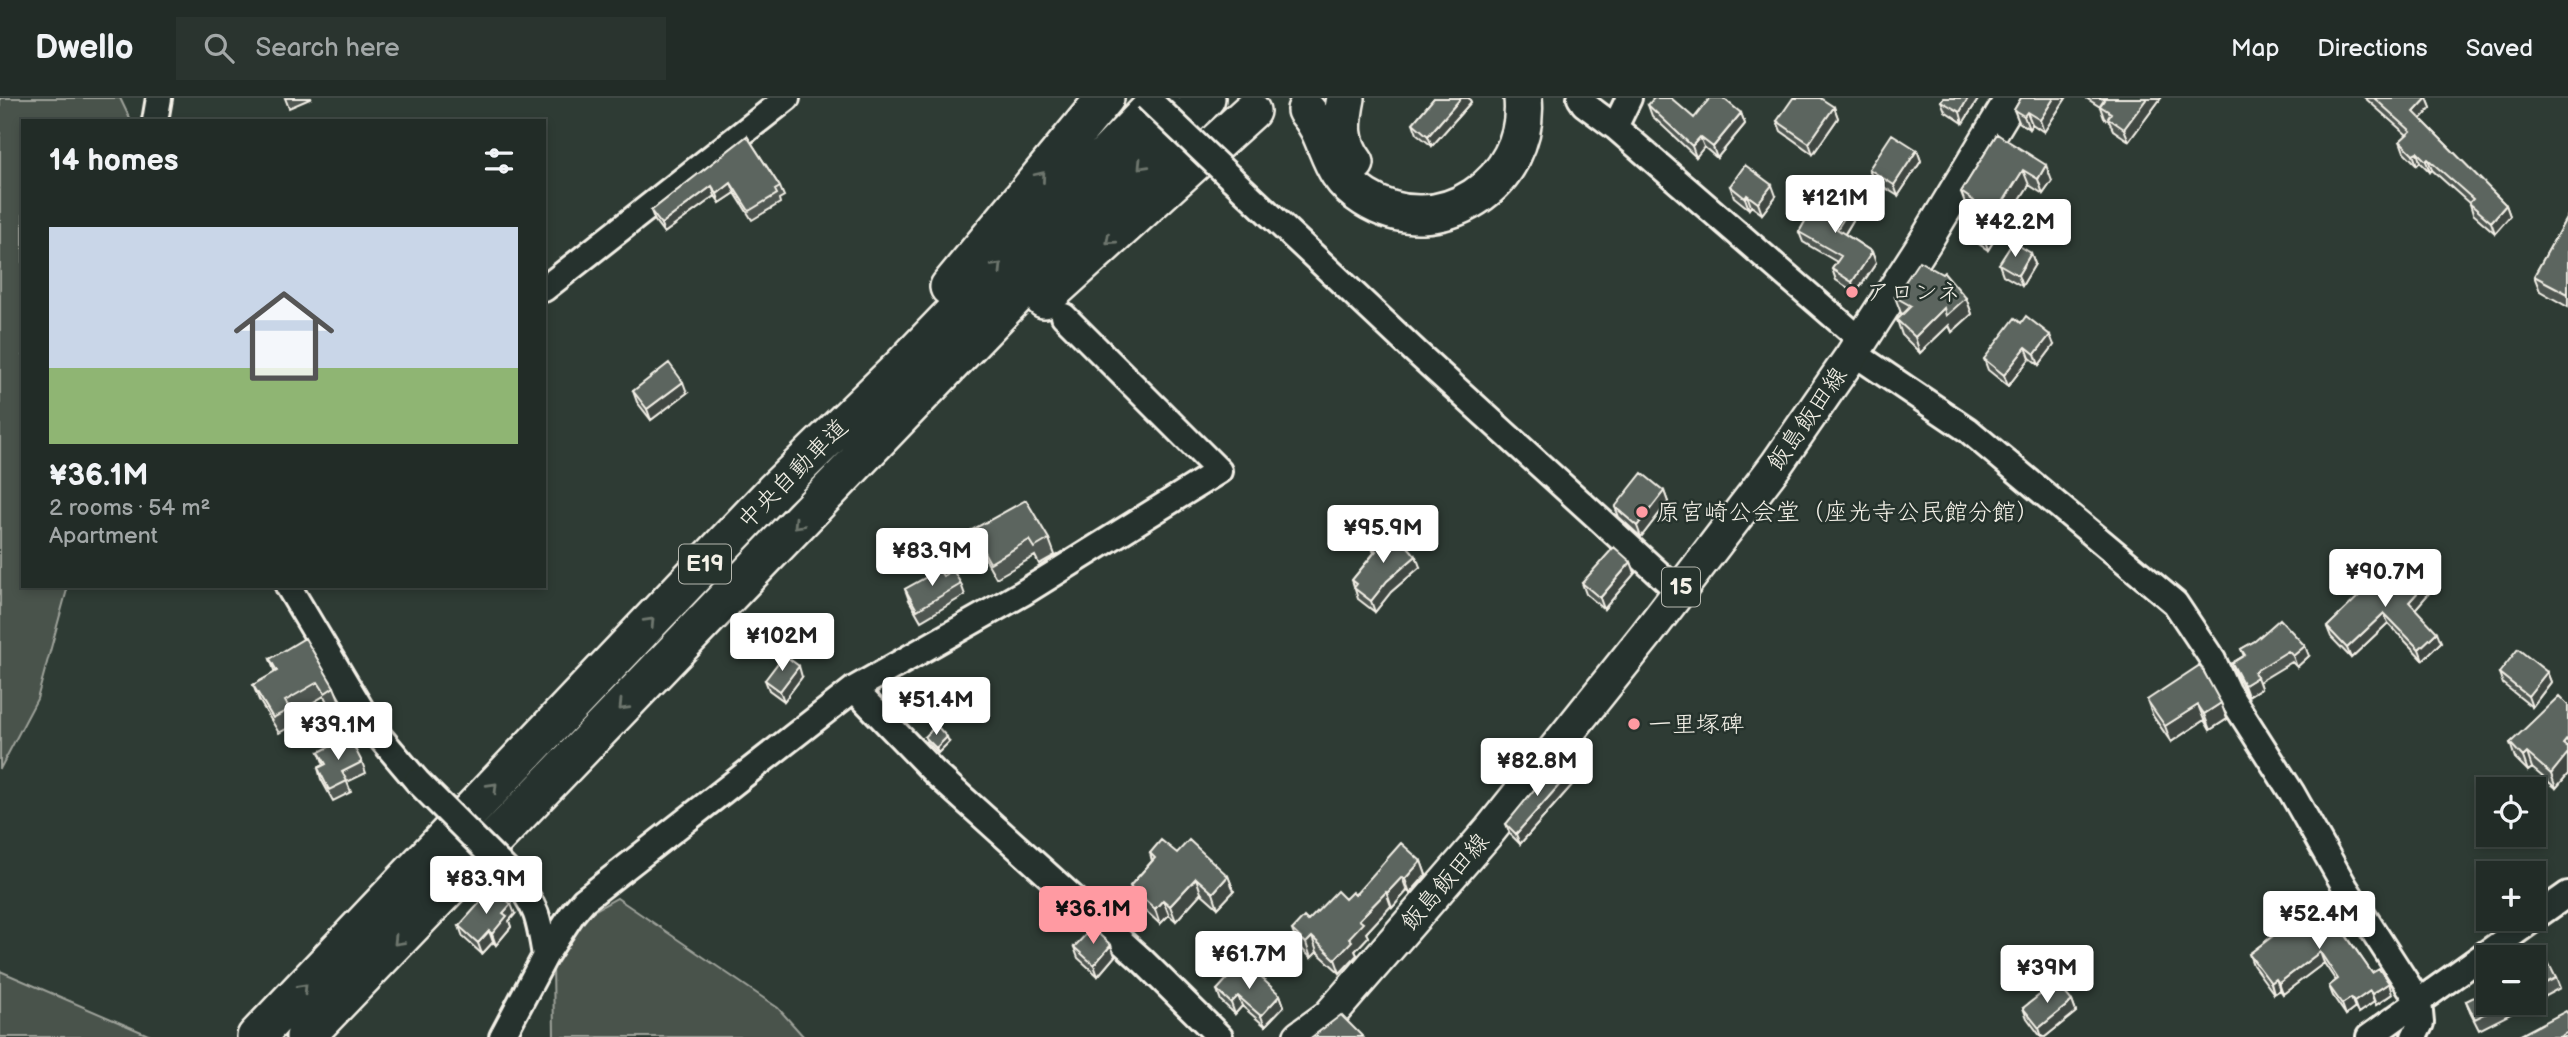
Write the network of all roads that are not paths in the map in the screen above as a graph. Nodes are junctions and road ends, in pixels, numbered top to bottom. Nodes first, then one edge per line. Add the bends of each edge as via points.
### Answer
1 (159, 98) edge
2 (788, 98) edge
3 (1105, 98) edge
4 (1147, 98) edge
5 (1161, 98) edge
6 (1206, 98) edge
7 (1346, 98) edge
8 (1505, 98) edge
9 (1523, 98) edge
10 (1580, 98) edge
11 (1629, 98) edge
12 (2012, 98) edge
13 (1306, 110) dead end
14 (1251, 111) dead end
15 (155, 119) edge
16 (1615, 127) junction
17 (546, 287) edge
18 (1064, 316) dead end
19 (1856, 347) junction
20 (775, 490) junction
21 (830, 490) junction
22 (289, 588) edge
23 (1678, 591) junction
24 (854, 689) junction
25 (2568, 894) edge
26 (2546, 910) edge
27 (2517, 931) edge
28 (545, 956) junction
29 (2419, 1002) junction
30 (256, 1037) edge
31 (305, 1037) edge
32 (502, 1037) edge
33 (1220, 1037) edge
34 (1300, 1037) edge
35 (2370, 1037) edge
36 (2414, 1037) edge

1 - 15 street
2 - 17 street
20 -> 3 highway
4 - 23 street, bridge via 1416,353
20 -> 5 highway, 中央自動車道 / E19
6 -> 21 highway, 中央自動車道 / E19
7 - 8 highway via 1341,132 1351,158 1371,179 1416,195 1448,190 1480,169 1501,135
9 - 13 highway via 1521,137 1496,180 1468,202 1422,214 1379,205 1353,188 1332,164 1315,120
10 - 16 street
11 - 16 street
12 - 19 main road, 飯島飯田線 / 15
14 -> 21 highway
16 - 19 street
18 - 24 street via 1219,471 1023,593
19 - 23 main road, 飯島飯田線 / 15 via 1776,464
19 - 29 street via 1867,362 1968,430 2175,603
30 -> 20 highway, 中央自動車道 / E19
21 -> 31 highway, 中央自動車道 / E19
22 - 28 street, bridge via 373,729 530,898
23 - 34 main road, 飯島飯田線 / 15 via 1490,830 1329,1016
24 - 28 street via 584,900
24 - 33 street via 935,773
25 - 26 street
27 - 29 street
28 - 32 street
29 - 35 street
29 - 36 street via 2421,1023

